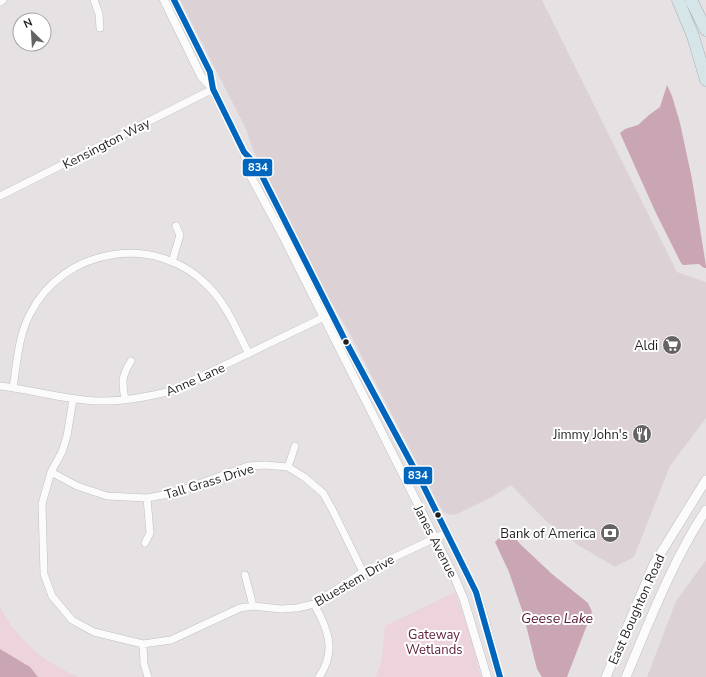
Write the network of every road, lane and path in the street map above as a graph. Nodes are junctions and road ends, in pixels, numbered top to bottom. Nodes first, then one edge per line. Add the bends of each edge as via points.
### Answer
1 (3, 0) edge
2 (94, 0) edge
3 (164, 0) edge
4 (174, 0) edge
5 (678, 0) edge
6 (691, 0) edge
7 (0, 2) edge
8 (100, 28) dead end
9 (706, 30) edge
10 (706, 80) edge
11 (212, 89) junction
12 (244, 152) junction
13 (0, 196) edge
14 (176, 226) dead end
15 (172, 262) junction
16 (332, 313) junction
17 (323, 317) junction
18 (249, 354) junction
19 (131, 361) dead end
20 (0, 386) edge
21 (13, 388) junction
22 (73, 399) junction
23 (125, 400) junction
24 (295, 446) dead end
25 (288, 467) junction
26 (51, 472) junction
27 (706, 480) edge
28 (147, 498) junction
29 (706, 510) edge
30 (446, 533) junction
31 (435, 538) junction
32 (144, 543) dead end
33 (363, 572) junction
34 (245, 575) dead end
35 (314, 604) junction
36 (253, 606) junction
37 (143, 644) junction
38 (148, 677) edge
39 (319, 677) edge
40 (488, 677) edge
41 (500, 677) edge
42 (606, 677) edge
43 (626, 677) edge

1 - 7 street
2 - 8 street
3 - 11 street, Janes Avenue via 201,76
4 - 11 street, Janes Avenue via 210,72
5 - 10 highway via 693,36
6 - 9 highway
11 - 12 street, Janes Avenue
11 - 13 street, Kensington Way
12 - 16 street, Janes Avenue via 257,166
12 - 17 street, Janes Avenue via 248,171
14 - 15 street via 180,235
15 - 18 street via 192,272 210,287 230,317
15 - 21 street via 149,255 122,253 82,264 66,273 50,286 30,313 23,328
16 - 17 street, Anne Lane
16 - 30 street, Janes Avenue
17 - 18 street, Anne Lane
17 - 31 street, Janes Avenue
18 - 23 street, Anne Lane via 171,391
19 - 23 street via 122,382
20 - 21 street, Anne Lane
21 - 22 street, Anne Lane
22 - 23 street, Anne Lane
22 - 26 street, Bluestem Drive via 67,436
24 - 25 street
25 - 28 street, Tall Grass Drive via 248,466 174,493
25 - 33 street, Tall Grass Drive via 323,493
26 - 28 street, Tall Grass Drive via 77,486 107,496
26 - 37 street, Bluestem Drive via 42,504 42,535 44,574 52,596 72,620 94,632
27 - 42 main road, East Boughton Road via 654,564
28 - 32 street via 150,533
29 - 43 main road, East Boughton Road via 690,534 670,574
30 - 31 street, Bluestem Drive
30 - 41 street, Janes Avenue via 476,592
31 - 33 street, Bluestem Drive
31 - 40 street, Janes Avenue via 464,600
33 - 35 street, Bluestem Drive
34 - 36 street
35 - 36 street, Bluestem Drive via 281,609
35 - 39 street via 328,632 329,644 328,659
36 - 37 street, Bluestem Drive via 240,608 171,640
37 - 38 street via 144,664

